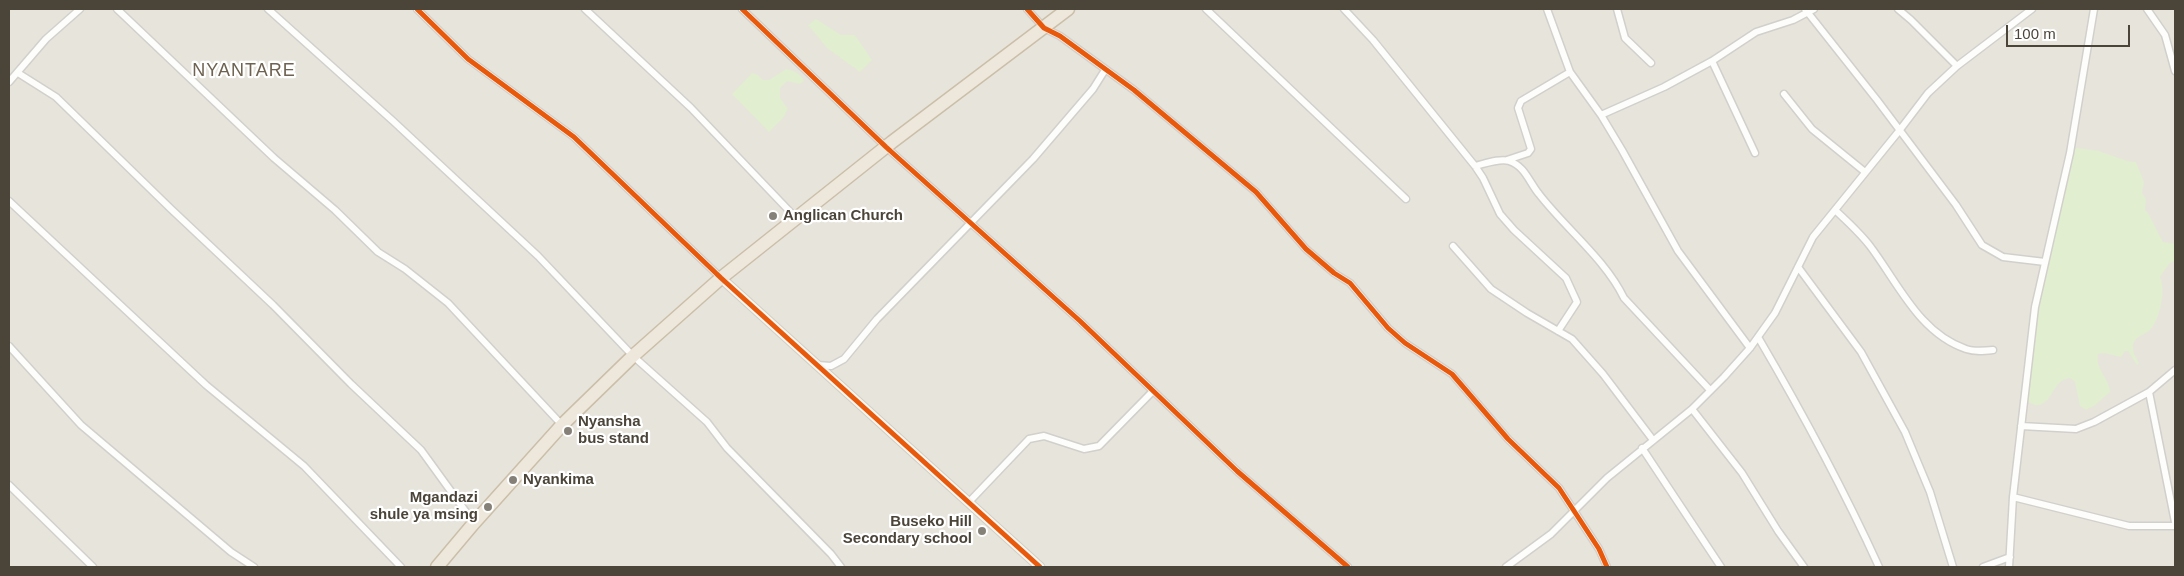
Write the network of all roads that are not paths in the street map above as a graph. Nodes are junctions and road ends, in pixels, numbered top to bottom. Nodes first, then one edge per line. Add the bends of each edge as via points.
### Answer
1 (80, 9) edge
2 (117, 9) edge
3 (268, 9) edge
4 (417, 9) edge
5 (585, 9) edge
6 (742, 9) edge
7 (1027, 9) edge
8 (1068, 9) edge
9 (1206, 9) edge
10 (1344, 9) edge
11 (1547, 9) edge
12 (1617, 9) edge
13 (1814, 9) edge
14 (1898, 9) edge
15 (2032, 9) edge
16 (2094, 9) edge
17 (2147, 9) edge
18 (1806, 11) edge
19 (1044, 28) junction
20 (1712, 61) junction
21 (1651, 63) dead end
22 (1957, 66) junction
23 (1105, 70) junction
24 (2175, 71) edge
25 (1570, 72) junction
26 (18, 73) junction
27 (9, 82) edge
28 (1784, 94) dead end
29 (1601, 115) junction
30 (1900, 131) junction
31 (886, 147) junction
32 (1755, 152) dead end
33 (1508, 160) junction
34 (1475, 166) junction
35 (1865, 172) junction
36 (1406, 199) dead end
37 (9, 201) edge
38 (1835, 210) junction
39 (796, 218) junction
40 (970, 223) junction
41 (1453, 246) dead end
42 (2045, 262) junction
43 (1798, 267) junction
44 (721, 278) junction
45 (1558, 331) junction
46 (1758, 337) junction
47 (9, 346) edge
48 (1750, 348) junction
49 (1993, 350) dead end
50 (633, 356) junction
51 (817, 366) junction
52 (2175, 370) edge
53 (1153, 390) junction
54 (1710, 390) junction
55 (2150, 392) junction
56 (1692, 409) junction
57 (562, 424) junction
58 (2021, 426) junction
59 (1652, 440) junction
60 (1642, 448) junction
61 (9, 485) edge
62 (2013, 497) junction
63 (968, 502) junction
64 (1575, 510) junction
65 (2175, 522) edge
66 (474, 523) junction
67 (2175, 526) edge
68 (2010, 557) junction
69 (93, 567) edge
70 (254, 567) edge
71 (401, 567) edge
72 (437, 567) edge
73 (841, 567) edge
74 (1040, 567) edge
75 (1348, 567) edge
76 (1506, 567) edge
77 (1607, 567) edge
78 (1721, 567) edge
79 (1804, 567) edge
80 (1879, 567) edge
81 (1953, 567) edge
82 (1983, 567) edge
83 (2009, 567) edge

1 - 26 street via 46,39
2 - 57 street via 378,252 448,303
3 - 50 street via 538,256
4 - 44 street via 468,59 574,137
5 - 39 street via 691,108
6 - 31 street
7 - 19 street
8 - 19 highway
9 - 36 street
10 - 34 street
11 - 25 street
12 - 21 street via 1625,38
13 - 18 street
14 - 22 street
15 - 22 street
16 - 42 street via 2070,154
17 - 24 street via 2165,35
18 - 20 street via 1793,20 1756,32
18 - 30 street
19 - 23 street
19 - 31 highway
20 - 29 street
20 - 32 street
22 - 30 street via 1928,93
23 - 40 street via 1038,154
23 - 64 street via 1134,90 1256,192 1306,249 1350,283 1388,328 1452,374 1508,439 1559,488
25 - 29 street
25 - 33 street via 1521,101 1518,108 1531,149
26 - 27 street
26 - 66 street via 56,97 421,450
28 - 35 street via 1812,129
29 - 48 street via 1678,251
30 - 35 street
30 - 42 street via 1982,245 2003,257
31 - 39 highway
31 - 40 street
33 - 34 street
33 - 54 street via 1522,168 1546,203 1598,259 1624,298
34 - 45 street via 1500,214 1566,278 1577,302
35 - 38 street
37 - 71 street via 206,385 304,466
38 - 43 street via 1813,237
38 - 49 street via 1869,245 1909,303 1934,330 1966,349
39 - 44 highway
40 - 51 street via 877,319 844,359 831,366
40 - 53 street
41 - 45 street via 1491,289
42 - 58 street via 2034,307
43 - 46 street via 1775,313
43 - 81 street via 1861,352 1904,432 1930,492
44 - 50 highway
44 - 51 street
45 - 59 street via 1572,339 1603,374
46 - 48 street
46 - 80 street via 1802,412
47 - 70 street via 81,425 231,552
48 - 54 street
50 - 57 highway
50 - 73 street via 707,422 727,448
51 - 63 street
52 - 55 street
53 - 63 street via 1099,446 1084,449 1044,436 1029,439
53 - 75 street via 1237,471
54 - 56 street
55 - 58 street via 2076,429
55 - 65 street
56 - 59 street
56 - 79 street via 1736,465
57 - 66 highway
58 - 62 street
59 - 60 street
60 - 64 street
60 - 78 street
61 - 69 street
62 - 67 street via 2129,526
62 - 68 street
63 - 74 street
64 - 76 street via 1551,534
64 - 77 street
66 - 72 highway
68 - 82 street
68 - 83 street

